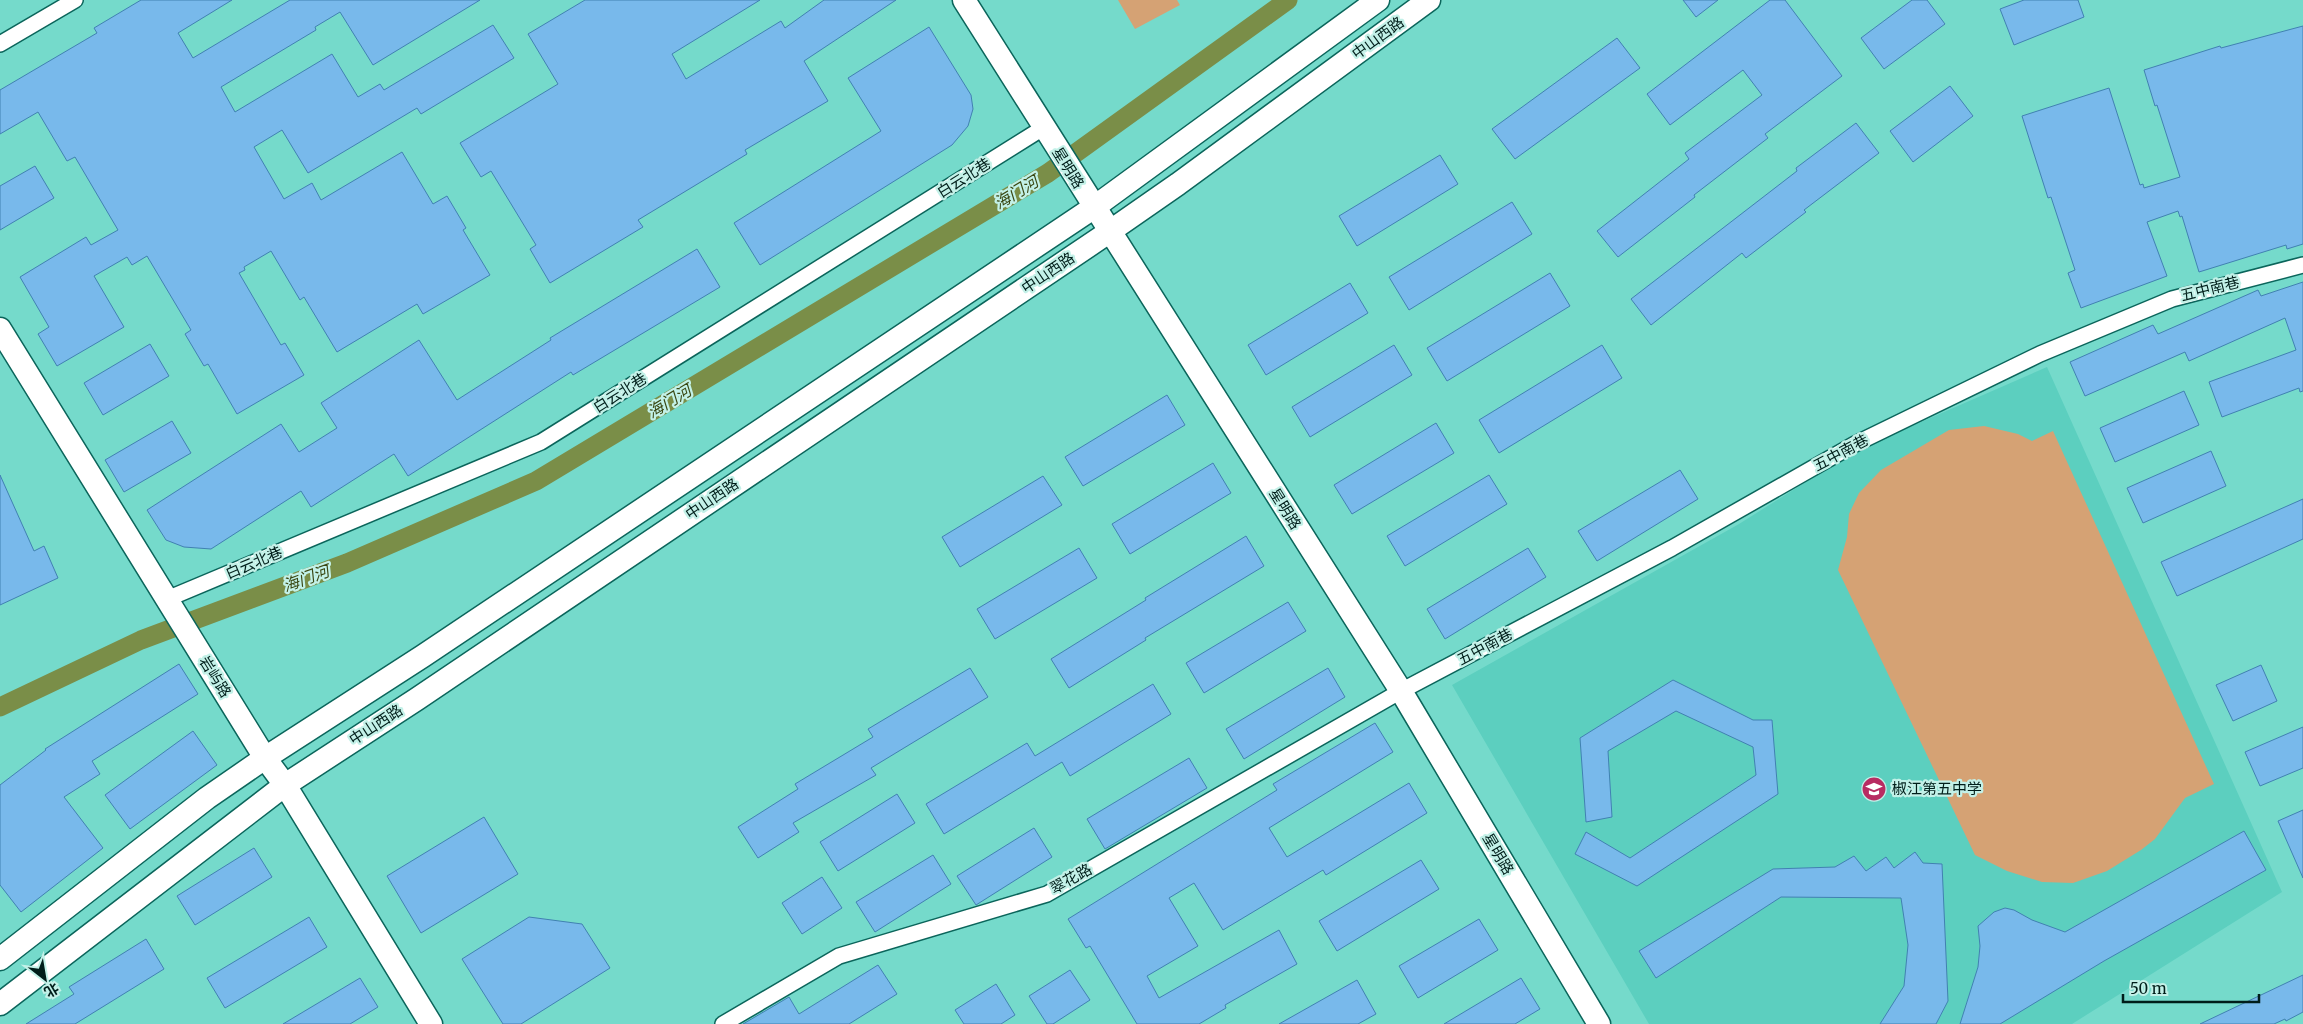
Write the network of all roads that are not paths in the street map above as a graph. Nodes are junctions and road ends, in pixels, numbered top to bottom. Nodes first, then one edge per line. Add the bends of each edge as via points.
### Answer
1 (75, 0) edge
2 (964, 0) edge
3 (1378, 0) edge
4 (1429, 0) edge
5 (0, 44) edge
6 (1043, 128) junction
7 (1089, 202) junction
8 (1109, 232) junction
9 (2303, 265) edge
10 (0, 329) edge
11 (167, 600) junction
12 (1401, 691) junction
13 (265, 758) junction
14 (285, 785) junction
15 (0, 959) edge
16 (0, 1004) edge
17 (431, 1024) edge
18 (724, 1024) edge
19 (1599, 1024) edge

1 - 5 street
2 - 6 main road, 星明路
3 - 7 main road, 中山西路
4 - 8 main road, 中山西路
6 - 7 main road, 星明路
6 - 11 street, 白云北巷 via 541,442
7 - 8 main road, 星明路
7 - 13 main road, 中山西路 via 423,656
8 - 12 main road, 星明路
8 - 14 main road, 中山西路
9 - 12 street, 五中南巷 via 2172,298 2040,354 1856,444 1672,548
10 - 11 main road, 岩屿路
11 - 13 main road, 岩屿路
12 - 18 street, 翠花路 via 1047,894 839,956
12 - 19 main road, 星明路
13 - 14 main road, 岩屿路
13 - 15 main road, 中山西路 via 207,798
14 - 16 main road, 中山西路
14 - 17 main road, 岩屿路

